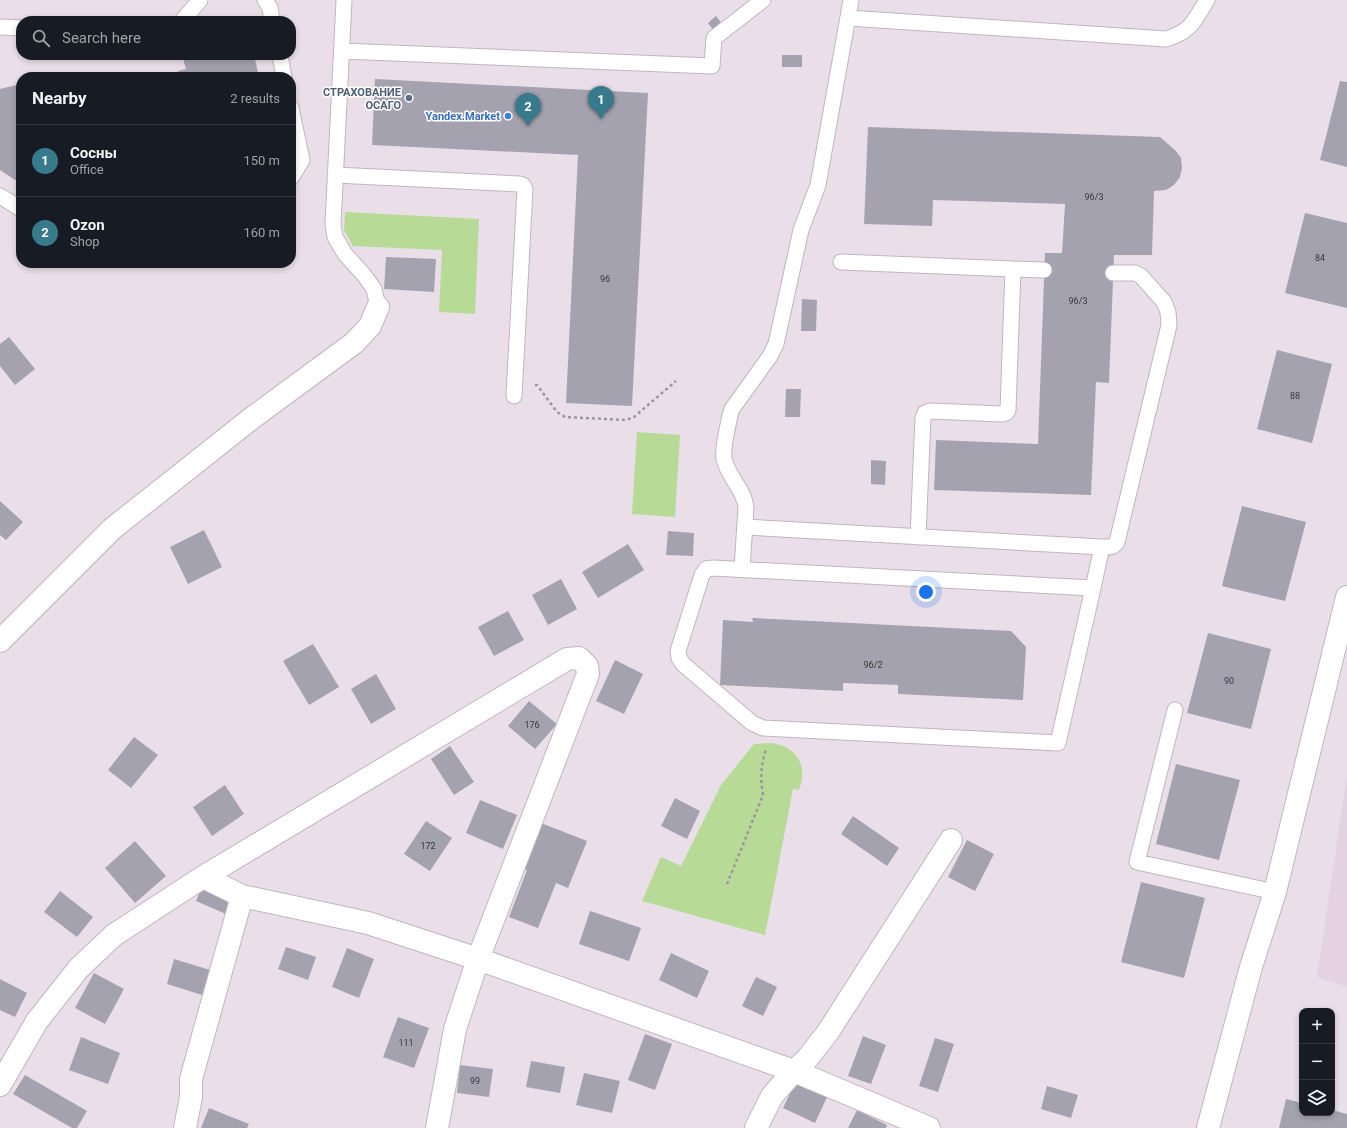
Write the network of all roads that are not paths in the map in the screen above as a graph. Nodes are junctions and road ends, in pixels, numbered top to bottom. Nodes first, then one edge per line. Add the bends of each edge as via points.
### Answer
1 (200, 0) edge
2 (265, 0) edge
3 (344, 0) edge
4 (763, 0) edge
5 (851, 0) edge
6 (1207, 0) edge
7 (186, 16) edge
8 (271, 16) edge
9 (848, 18) junction
10 (0, 27) edge
11 (16, 28) edge
12 (342, 51) junction
13 (281, 60) edge
14 (283, 72) edge
15 (296, 132) edge
16 (296, 170) edge
17 (336, 174) junction
18 (0, 196) edge
19 (16, 206) edge
20 (841, 262) dead end
21 (1013, 268) junction
22 (1044, 270) dead end
23 (1113, 273) dead end
24 (378, 307) joint
25 (514, 396) dead end
26 (745, 527) junction
27 (918, 537) junction
28 (1102, 547) junction
29 (742, 569) junction
30 (1093, 588) junction
31 (1347, 597) edge
32 (0, 641) edge
33 (1175, 710) dead end
34 (951, 840) dead end
35 (203, 877) junction
36 (1275, 892) junction
37 (242, 896) junction
38 (478, 959) junction
39 (794, 1071) junction
40 (0, 1085) edge
41 (185, 1128) edge
42 (437, 1128) edge
43 (756, 1128) edge
44 (928, 1128) edge
45 (1208, 1128) edge

1 - 7 lane
2 - 8 lane
3 - 12 lane
4 - 12 lane via 714,38 712,66
5 - 9 lane
6 - 9 lane via 1191,26 1179,35 1166,38
9 - 26 lane via 818,185 801,230 776,344 730,415 723,454 726,466 744,495
10 - 11 lane
12 - 17 lane
13 - 14 lane
15 - 16 lane via 302,160
17 - 24 lane via 333,224 335,237 345,254 374,289
17 - 25 lane via 523,185
18 - 19 lane
20 - 21 lane
21 - 22 lane
21 - 27 lane via 1008,410 1002,414 925,413
23 - 28 lane via 1141,276 1164,302 1169,325 1117,542 1114,546
24 - 32 street via 370,326 354,343 252,418 112,529
26 - 27 lane
26 - 29 lane
27 - 28 lane
28 - 30 lane
29 - 30 lane
29 - 30 lane via 706,569 678,651 683,664 752,723 763,728 1058,743
31 - 36 street
33 - 36 lane via 1138,862
34 - 39 street via 828,1032
35 - 37 street
35 - 38 street via 567,659 579,658 587,666 588,674
35 - 40 street via 114,935 78,968 37,1021
36 - 45 street via 1251,967
37 - 38 street via 368,923
37 - 41 street via 191,1079
38 - 39 street
38 - 42 street via 456,1029
39 - 43 street via 772,1096
39 - 44 street

